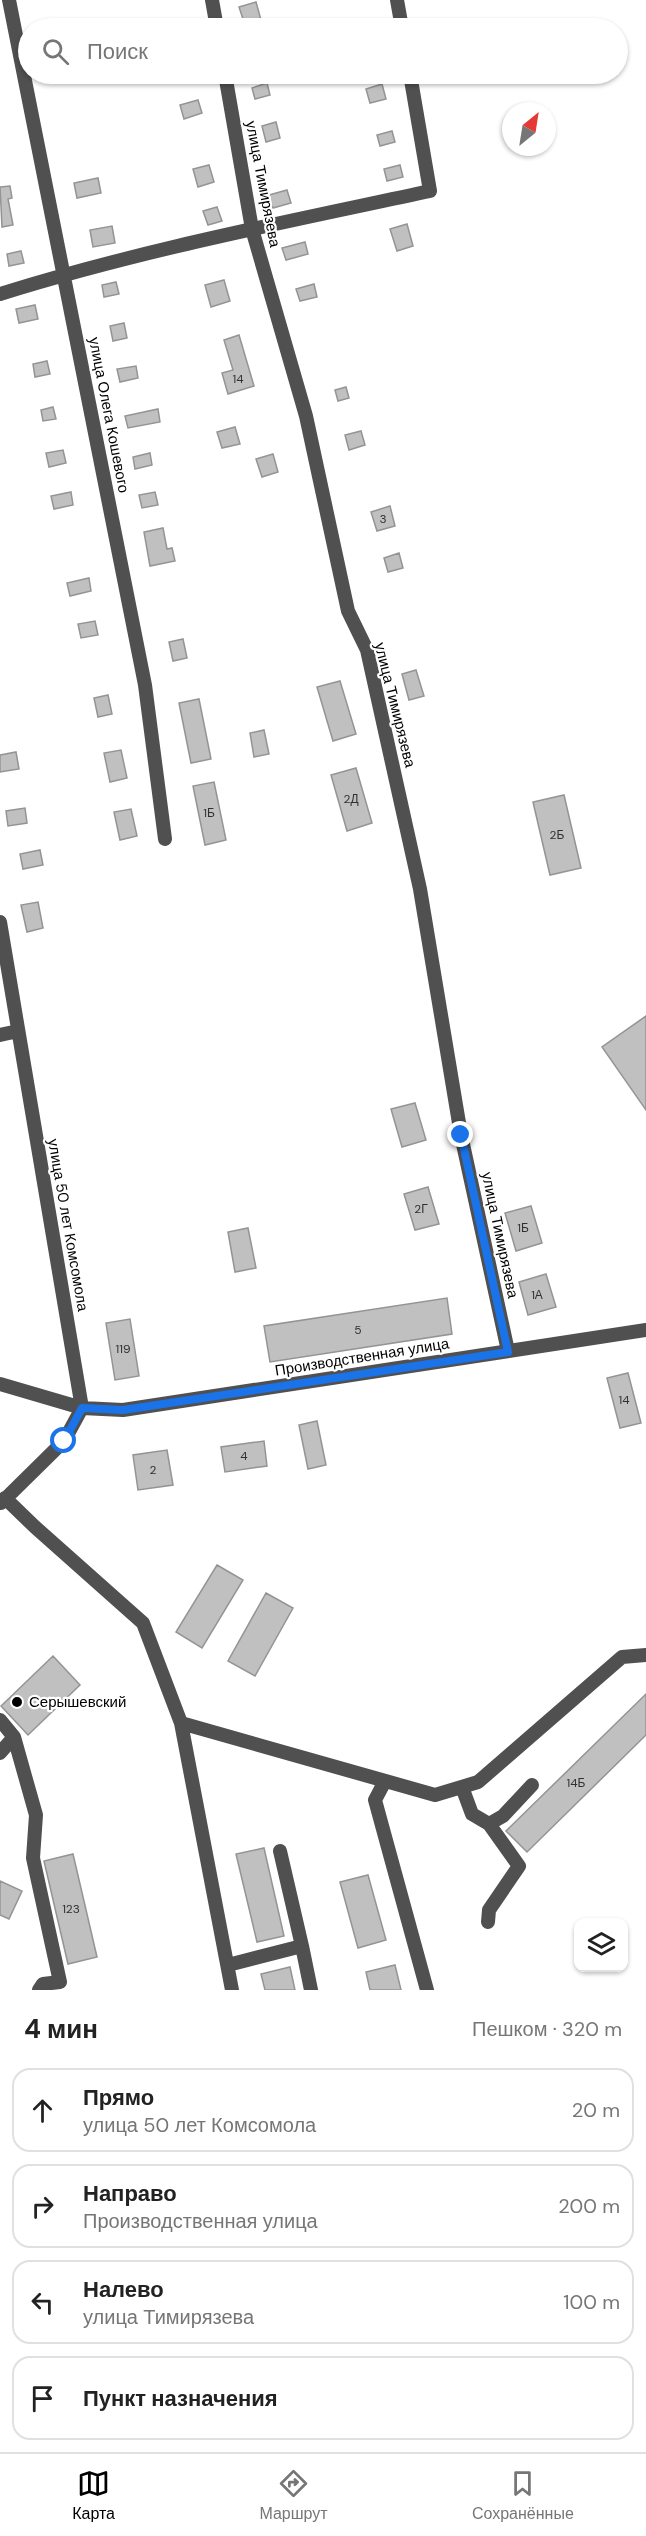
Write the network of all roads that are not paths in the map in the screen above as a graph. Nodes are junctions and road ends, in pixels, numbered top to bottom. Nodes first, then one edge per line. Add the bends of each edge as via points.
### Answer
1 (9, 0) edge
2 (212, 0) edge
3 (397, 0) edge
4 (215, 18) edge
5 (400, 18) edge
6 (18, 44) edge
7 (26, 84) edge
8 (227, 84) edge
9 (412, 84) edge
10 (252, 229) junction
11 (65, 274) junction
12 (0, 294) edge
13 (165, 839) dead end
14 (0, 922) edge
15 (18, 1031) junction
16 (0, 1035) edge
17 (646, 1330) edge
18 (508, 1352) junction
19 (0, 1384) edge
20 (82, 1408) junction
21 (3, 1501) edge
22 (646, 1655) edge
23 (0, 1720) edge
24 (181, 1723) junction
25 (14, 1737) junction
26 (0, 1753) edge
27 (385, 1781) junction
28 (532, 1785) dead end
29 (462, 1787) junction
30 (489, 1824) junction
31 (280, 1851) dead end
32 (488, 1923) dead end
33 (302, 1946) junction
34 (228, 1965) junction
35 (39, 1990) edge
36 (232, 1990) edge
37 (311, 1990) edge
38 (427, 1990) edge

1 - 6 street, улица Олега Кошевого
2 - 4 street
3 - 5 street
7 - 11 street, улица Олега Кошевого
8 - 10 street, улица Тимирязева
9 - 10 street via 430,191
10 - 11 street
10 - 18 street, улица Тимирязева via 306,416 348,611 367,650 420,889 461,1135
11 - 12 street
11 - 13 street, улица Олега Кошевого via 145,685
14 - 15 street, улица 50 лет Комсомола
15 - 16 street
15 - 20 street, улица 50 лет Комсомола
17 - 18 street, Производственная улица
18 - 20 street, Производственная улица via 123,1410
19 - 20 street, Производственная улица
20 - 21 street via 64,1441
21 - 24 street via 143,1623
22 - 29 street via 622,1657 478,1782
23 - 25 street
24 - 27 street
24 - 34 street
25 - 26 street
25 - 35 street via 36,1815 33,1858 60,1982 43,1984
27 - 29 street via 435,1795
27 - 38 street via 375,1800
28 - 30 street via 503,1816
29 - 30 street via 472,1814
30 - 32 street via 519,1866 489,1910
31 - 33 street
33 - 34 street
33 - 37 street
34 - 36 street

